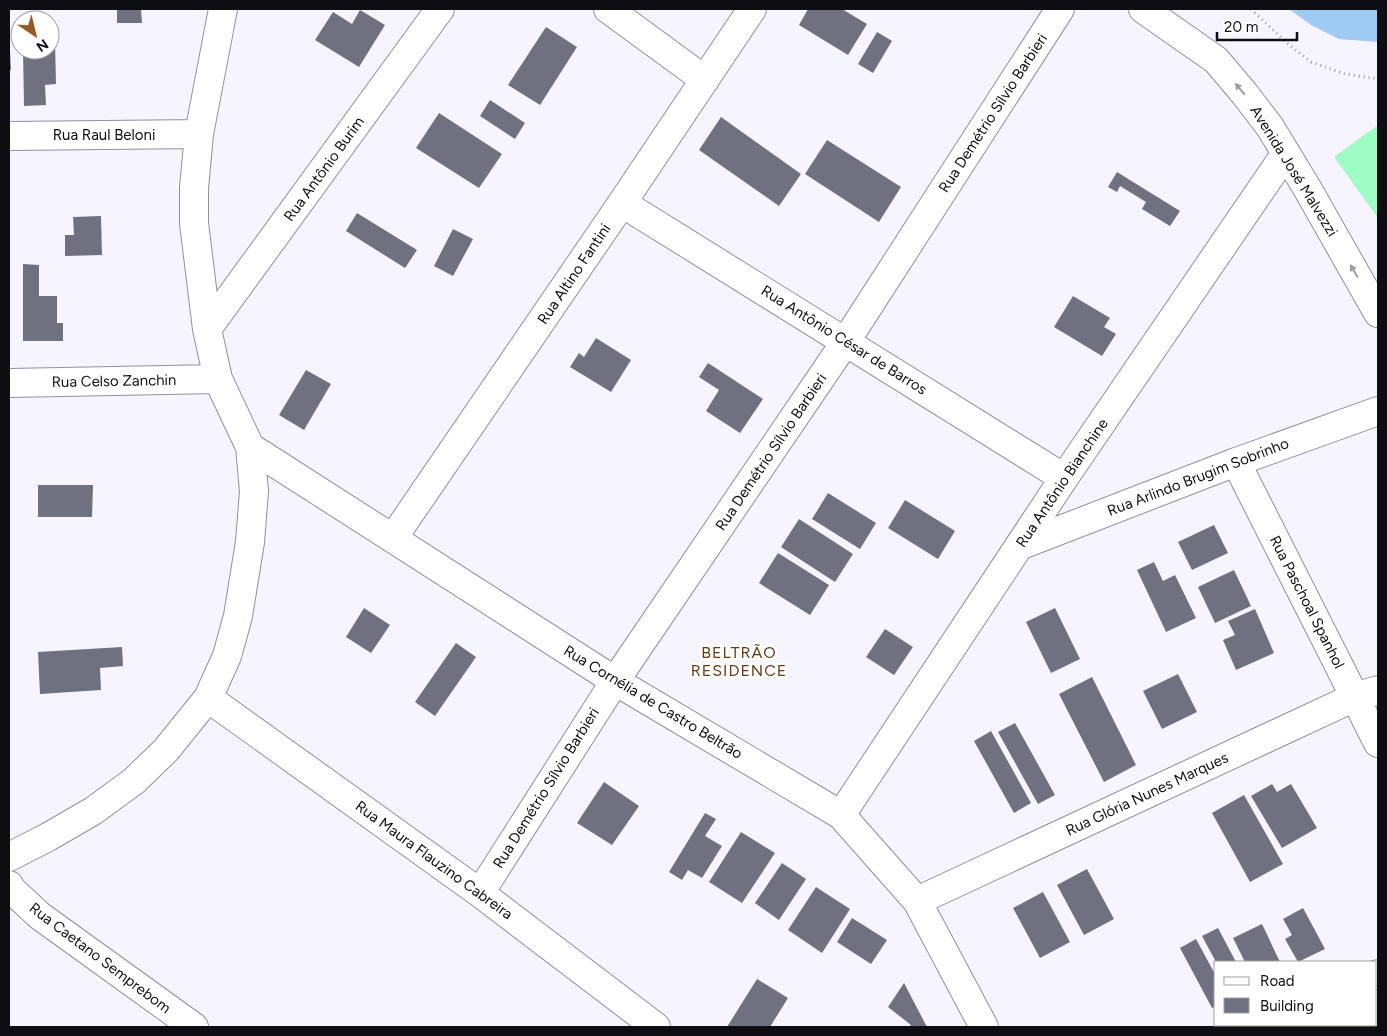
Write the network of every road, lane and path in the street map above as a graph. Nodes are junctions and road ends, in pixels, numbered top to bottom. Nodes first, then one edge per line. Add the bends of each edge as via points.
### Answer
1 (223, 9) edge
2 (440, 9) edge
3 (608, 9) edge
4 (752, 9) edge
5 (1060, 9) edge
6 (1143, 9) edge
7 (1251, 9) edge
8 (1378, 79) edge
9 (705, 80) junction
10 (199, 134) junction
11 (9, 136) edge
12 (1286, 153) junction
13 (622, 203) junction
14 (1378, 313) edge
15 (207, 329) junction
16 (846, 342) junction
17 (218, 379) junction
18 (9, 383) edge
19 (1378, 411) edge
20 (250, 447) junction
21 (1236, 462) junction
22 (1064, 478) junction
23 (393, 538) junction
24 (1019, 546) junction
25 (615, 681) junction
26 (1367, 693) edge
27 (208, 698) junction
28 (1378, 743) edge
29 (841, 815) junction
30 (9, 857) edge
31 (9, 885) edge
32 (480, 893) junction
33 (917, 902) junction
34 (194, 1027) edge
35 (656, 1027) edge
36 (984, 1027) edge

1 - 10 street
2 - 15 street, Rua Antônio Burim
3 - 9 street
4 - 9 street, Rua Altino Fantini
5 - 16 street, Rua Demétrio Sílvio Barbieri
12 -> 6 street, Avenida José Malvezzi via 1244,93 1216,60
7 - 8 path via 1311,62 1345,74
9 - 13 street, Rua Altino Fantini
10 - 11 street, Rua Raul Beloni
10 - 15 street via 194,223
14 -> 12 street, Avenida José Malvezzi
12 - 22 street, Rua Antônio Bianchine
13 - 16 street, Rua Antônio César de Barros
13 - 23 street, Rua Altino Fantini
15 - 17 street
16 - 22 street, Rua Antônio César de Barros
16 - 25 street, Rua Demétrio Sílvio Barbieri
17 - 18 street, Rua Celso Zanchin
17 - 20 street
19 - 21 street, Rua Arlindo Brugim Sobrinho
20 - 23 street, Rua Cornélia de Castro Beltrão
20 - 27 street via 254,491 250,542 238,616 227,656
21 - 24 street, Rua Arlindo Brugim Sobrinho
21 - 26 street, Rua Paschoal Spanhol
22 - 24 street, Rua Antônio Bianchine
23 - 25 street, Rua Cornélia de Castro Beltrão
24 - 29 street, Rua Antônio Bianchine
25 - 29 street, Rua Cornélia de Castro Beltrão
25 - 32 street, Rua Demétrio Sílvio Barbieri
26 - 28 street, Rua Paschoal Spanhol
26 - 33 street, Rua Glória Nunes Marques
27 - 30 street via 166,750 134,781 93,811
27 - 32 street, Rua Maura Flauzino Cabreira
29 - 33 street, Rua Cornélia de Castro Beltrão
31 - 34 street, Rua Caetano Semprebom via 40,916
32 - 35 street, Rua Maura Flauzino Cabreira
33 - 36 street, Rua Cornélia de Castro Beltrão

